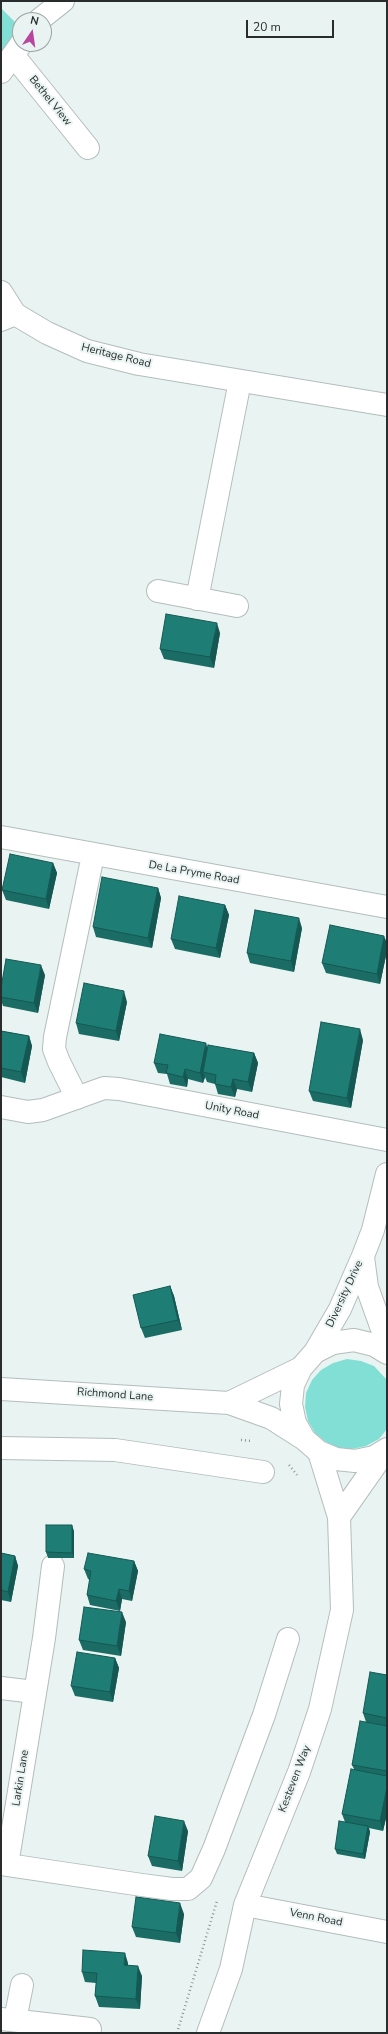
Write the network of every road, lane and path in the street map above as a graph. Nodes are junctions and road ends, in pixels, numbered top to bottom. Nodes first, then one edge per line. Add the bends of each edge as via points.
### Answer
1 (63, 1) edge
2 (49, 12) edge
3 (11, 57) edge
4 (88, 148) dead end
5 (1, 292) edge
6 (8, 317) edge
7 (240, 381) junction
8 (387, 405) edge
9 (158, 591) dead end
10 (198, 599) junction
11 (237, 606) dead end
12 (1, 837) edge
13 (93, 855) junction
14 (387, 907) edge
15 (77, 1098) junction
16 (1, 1107) edge
17 (387, 1140) edge
18 (387, 1174) edge
19 (363, 1256) junction
20 (387, 1343) edge
21 (387, 1353) edge
22 (308, 1360) junction
23 (1, 1389) edge
24 (229, 1403) junction
25 (311, 1445) junction
26 (1, 1448) edge
27 (387, 1449) edge
28 (286, 1462) dead end
29 (263, 1472) dead end
30 (299, 1477) dead end
31 (339, 1517) junction
32 (53, 1566) dead end
33 (288, 1639) dead end
34 (1, 1688) edge
35 (34, 1692) junction
36 (4, 1864) edge
37 (245, 1905) junction
38 (387, 1932) edge
39 (22, 1985) dead end
40 (8, 2019) edge
41 (90, 2029) dead end
42 (208, 2033) edge

1 - 2 street
3 - 4 street, Bethel View
5 - 6 street
6 - 7 street, Heritage Road via 87,351 139,364
7 - 8 street, Heritage Road
7 - 10 street
9 - 10 street
10 - 11 street
12 - 13 street, De La Pryme Road
13 - 14 street, De La Pryme Road
13 - 15 street via 54,1049
15 - 16 street, Unity Road via 43,1110 28,1112
15 - 17 street, Unity Road via 104,1088 118,1089
18 - 19 street, Diversity Drive via 373,1230
19 - 20 street, Diversity Drive via 367,1287
19 - 22 street, Diversity Drive via 340,1309
21 - 22 street, Richmond Lane via 374,1345 354,1340 333,1343
22 - 24 street, Richmond Lane
22 - 25 street, Diversity Drive via 293,1385 291,1404 294,1423
23 - 24 street, Richmond Lane
24 - 25 street, Richmond Lane via 271,1418
25 - 27 street, Richmond Lane via 336,1459 355,1461 374,1457
25 - 31 street, Kesteven Way
26 - 29 street via 115,1450
27 - 31 street
28 - 30 path
31 - 37 street, Kesteven Way via 342,1610 320,1709 299,1772
32 - 35 street, Larkin Lane
33 - 36 street, Larkin Lane via 264,1715 214,1849 201,1878 188,1889 142,1886
34 - 35 street
35 - 36 street, Larkin Lane
37 - 38 street, Venn Road
37 - 42 street, Kesteven Way via 231,1969
39 - 40 street
40 - 41 street

